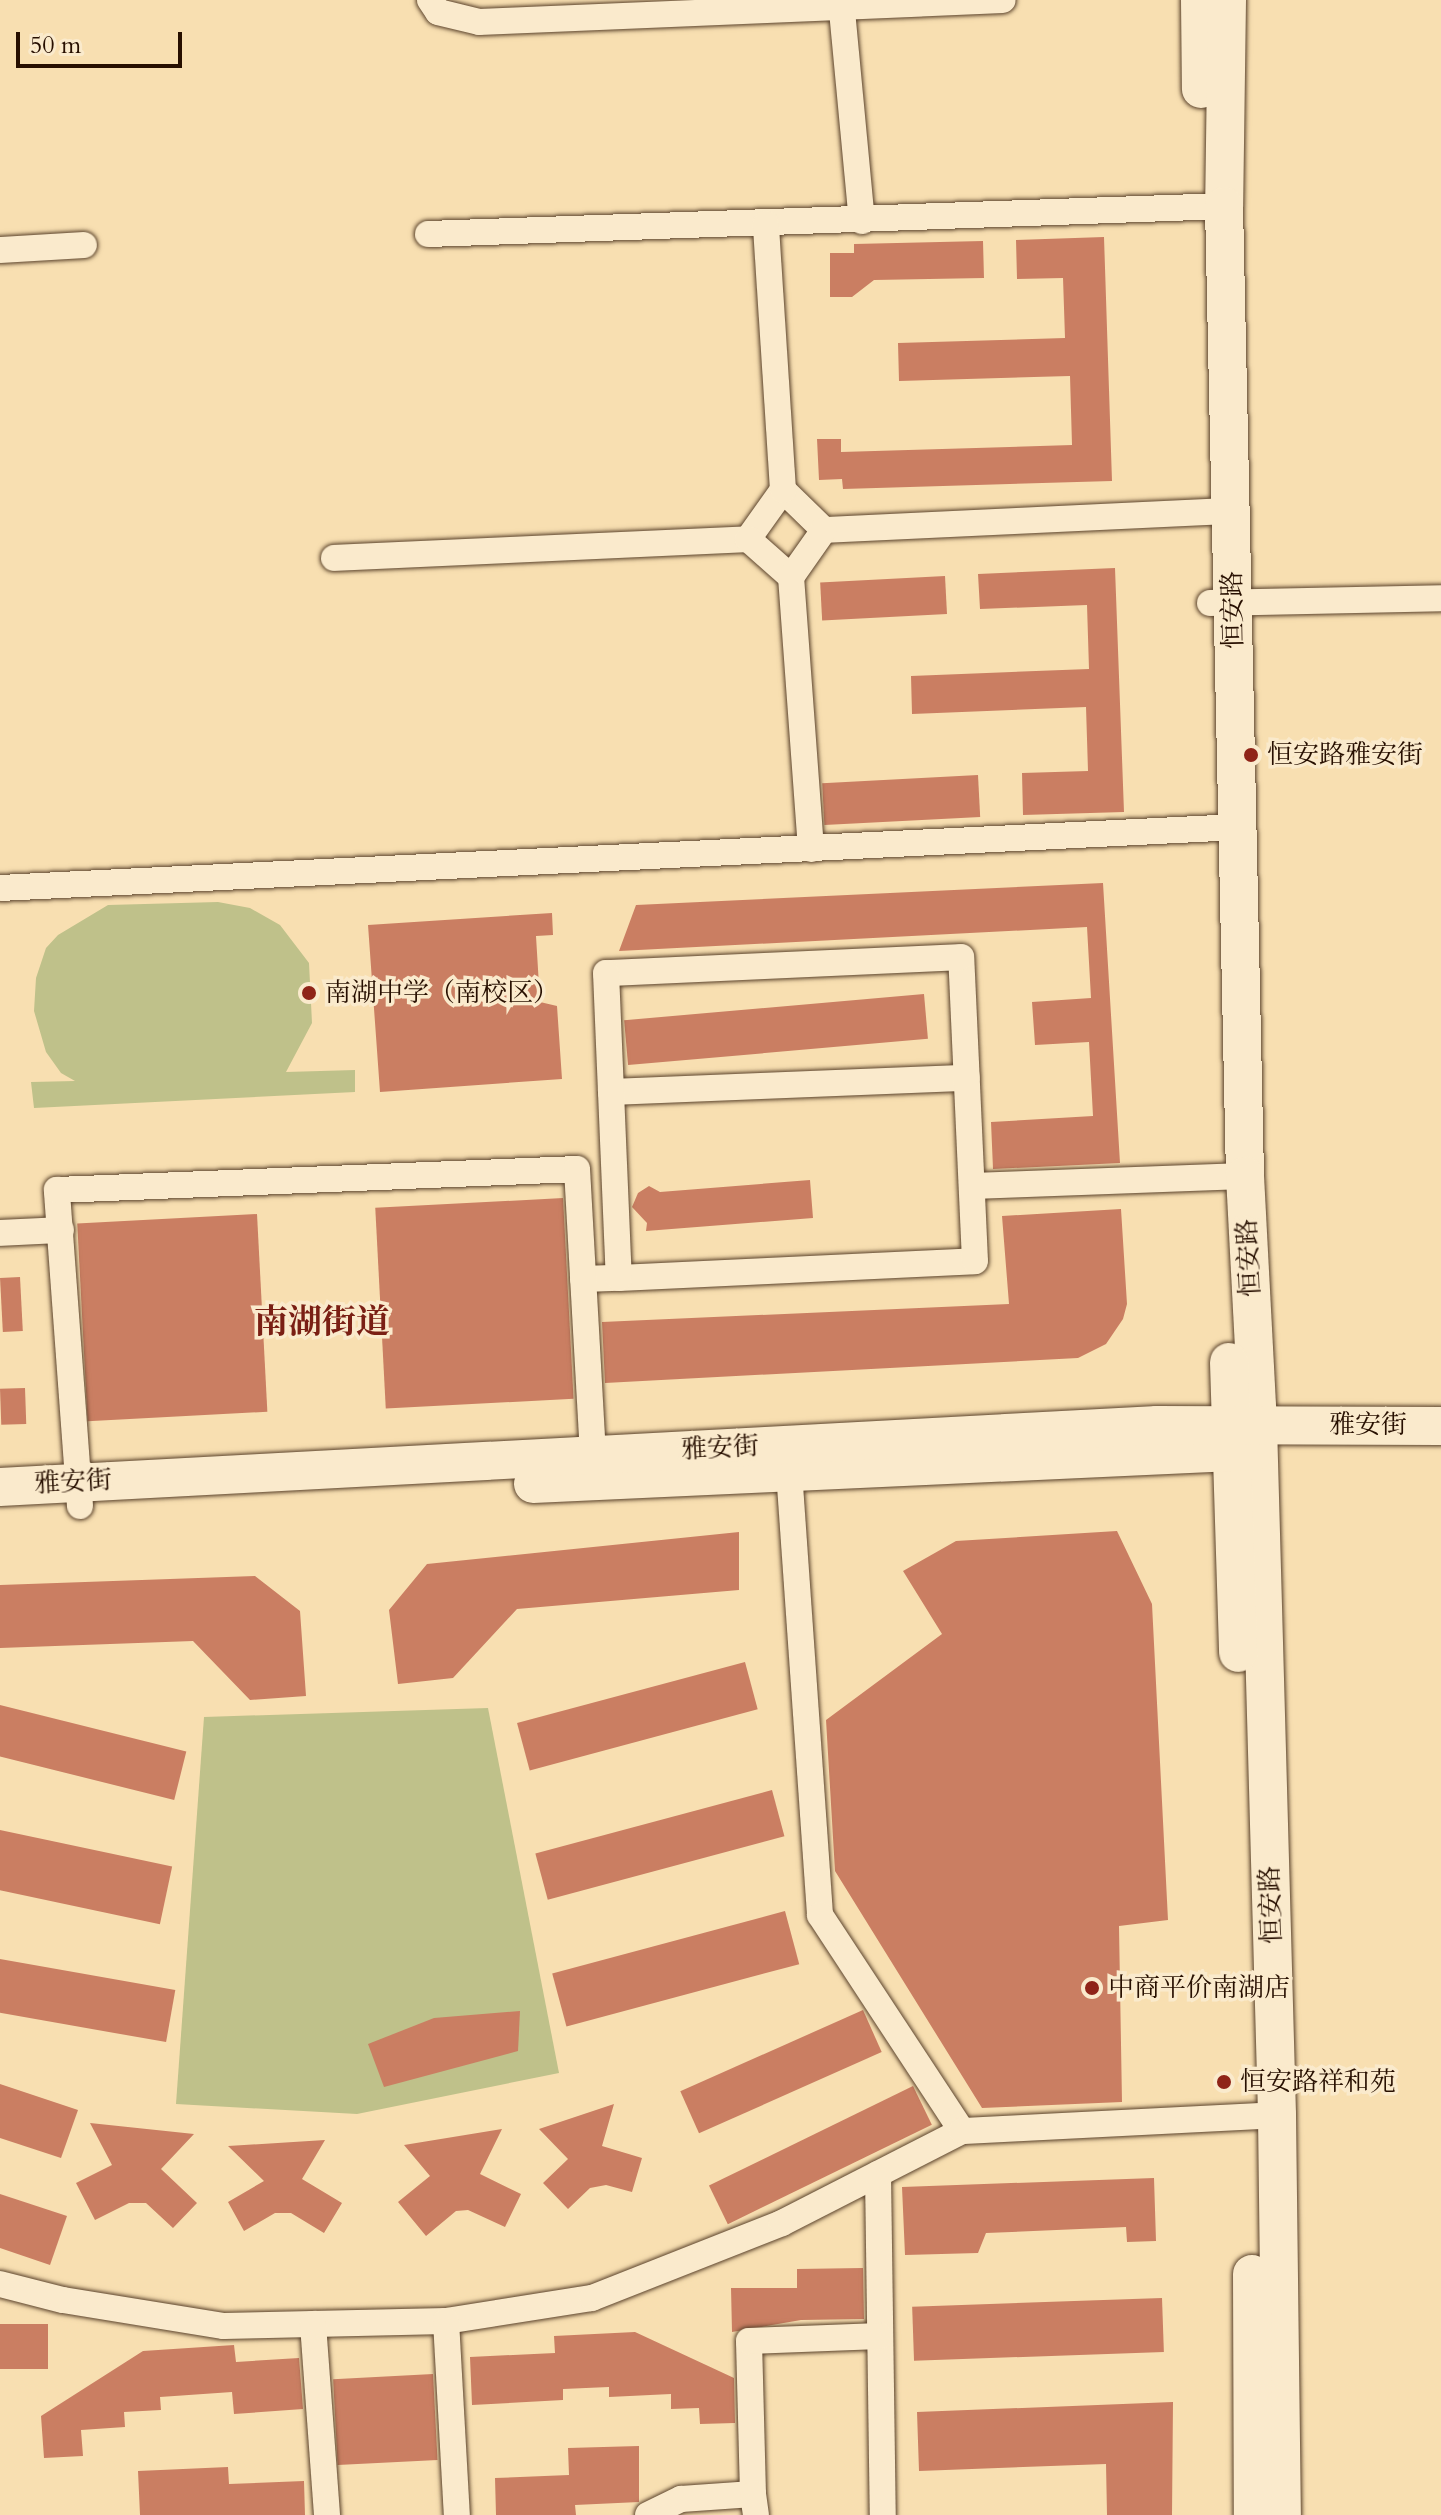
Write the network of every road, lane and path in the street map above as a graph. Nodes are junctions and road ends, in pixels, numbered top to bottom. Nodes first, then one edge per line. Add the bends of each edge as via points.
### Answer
1 (430, 0) edge
2 (1003, 0) edge
3 (1200, 0) edge
4 (1227, 0) edge
5 (842, 4) edge
6 (1213, 207) junction
7 (862, 221) junction
8 (766, 224) junction
9 (428, 234) dead end
10 (84, 245) dead end
11 (0, 250) edge
12 (783, 490) junction
13 (1219, 512) junction
14 (824, 530) junction
15 (748, 539) junction
16 (334, 558) dead end
17 (791, 577) junction
18 (1441, 598) edge
19 (1222, 603) junction
20 (1226, 828) junction
21 (811, 849) junction
22 (0, 888) edge
23 (967, 1078) junction
24 (611, 1092) junction
25 (1234, 1177) junction
26 (972, 1186) junction
27 (61, 1230) junction
28 (0, 1233) edge
29 (619, 1278) junction
30 (583, 1279) junction
31 (1441, 1426) edge
32 (1245, 1438) junction
33 (1441, 1448) edge
34 (594, 1468) junction
35 (789, 1471) junction
36 (0, 1487) edge
37 (79, 1494) junction
38 (0, 1510) edge
39 (1264, 2115) junction
40 (962, 2131) junction
41 (878, 2174) junction
42 (0, 2284) edge
43 (446, 2321) junction
44 (313, 2324) junction
45 (880, 2336) junction
46 (755, 2504) edge
47 (327, 2515) edge
48 (457, 2515) edge
49 (648, 2515) edge
50 (883, 2515) edge
51 (1253, 2515) edge
52 (1282, 2515) edge

1 - 5 street via 438,12 479,22
2 - 5 street
3 - 6 main road, 恒安路
4 - 6 main road, 恒安路
5 - 7 street
6 - 7 street
6 - 13 main road, 恒安路
7 - 8 street
8 - 9 street
8 - 12 street
10 - 11 street
12 - 14 street
12 - 15 street
13 - 14 street
13 - 19 main road, 恒安路
14 - 17 street
15 - 16 street
15 - 17 street
17 - 21 street
18 - 19 street
19 - 20 main road, 恒安路
20 - 21 street
20 - 25 main road, 恒安路
21 - 22 street
23 - 24 street
23 - 24 street via 961,957 606,973
23 - 26 street
24 - 29 street
25 - 26 street
25 - 32 main road, 恒安路
26 - 29 street via 975,1261
27 - 28 street
27 - 30 street via 57,1190 577,1169
27 - 37 street
29 - 30 street
30 - 34 street
31 - 32 main road, 雅安街
32 - 33 main road, 雅安街
32 - 34 main road, 雅安街
32 - 35 main road, 雅安街
32 - 39 main road, 恒安路
34 - 35 main road, 雅安街
34 - 37 main road, 雅安街
35 - 40 street via 820,1915
36 - 37 main road, 雅安街
37 - 38 main road, 雅安街
39 - 40 street
39 - 51 main road, 恒安路
39 - 52 main road, 恒安路
40 - 41 street
41 - 43 street via 782,2223 592,2298
41 - 45 street
42 - 44 street via 63,2300 224,2326
43 - 44 street
43 - 48 street
44 - 47 street
45 - 46 street via 749,2341
45 - 50 street
46 - 49 street via 681,2499

